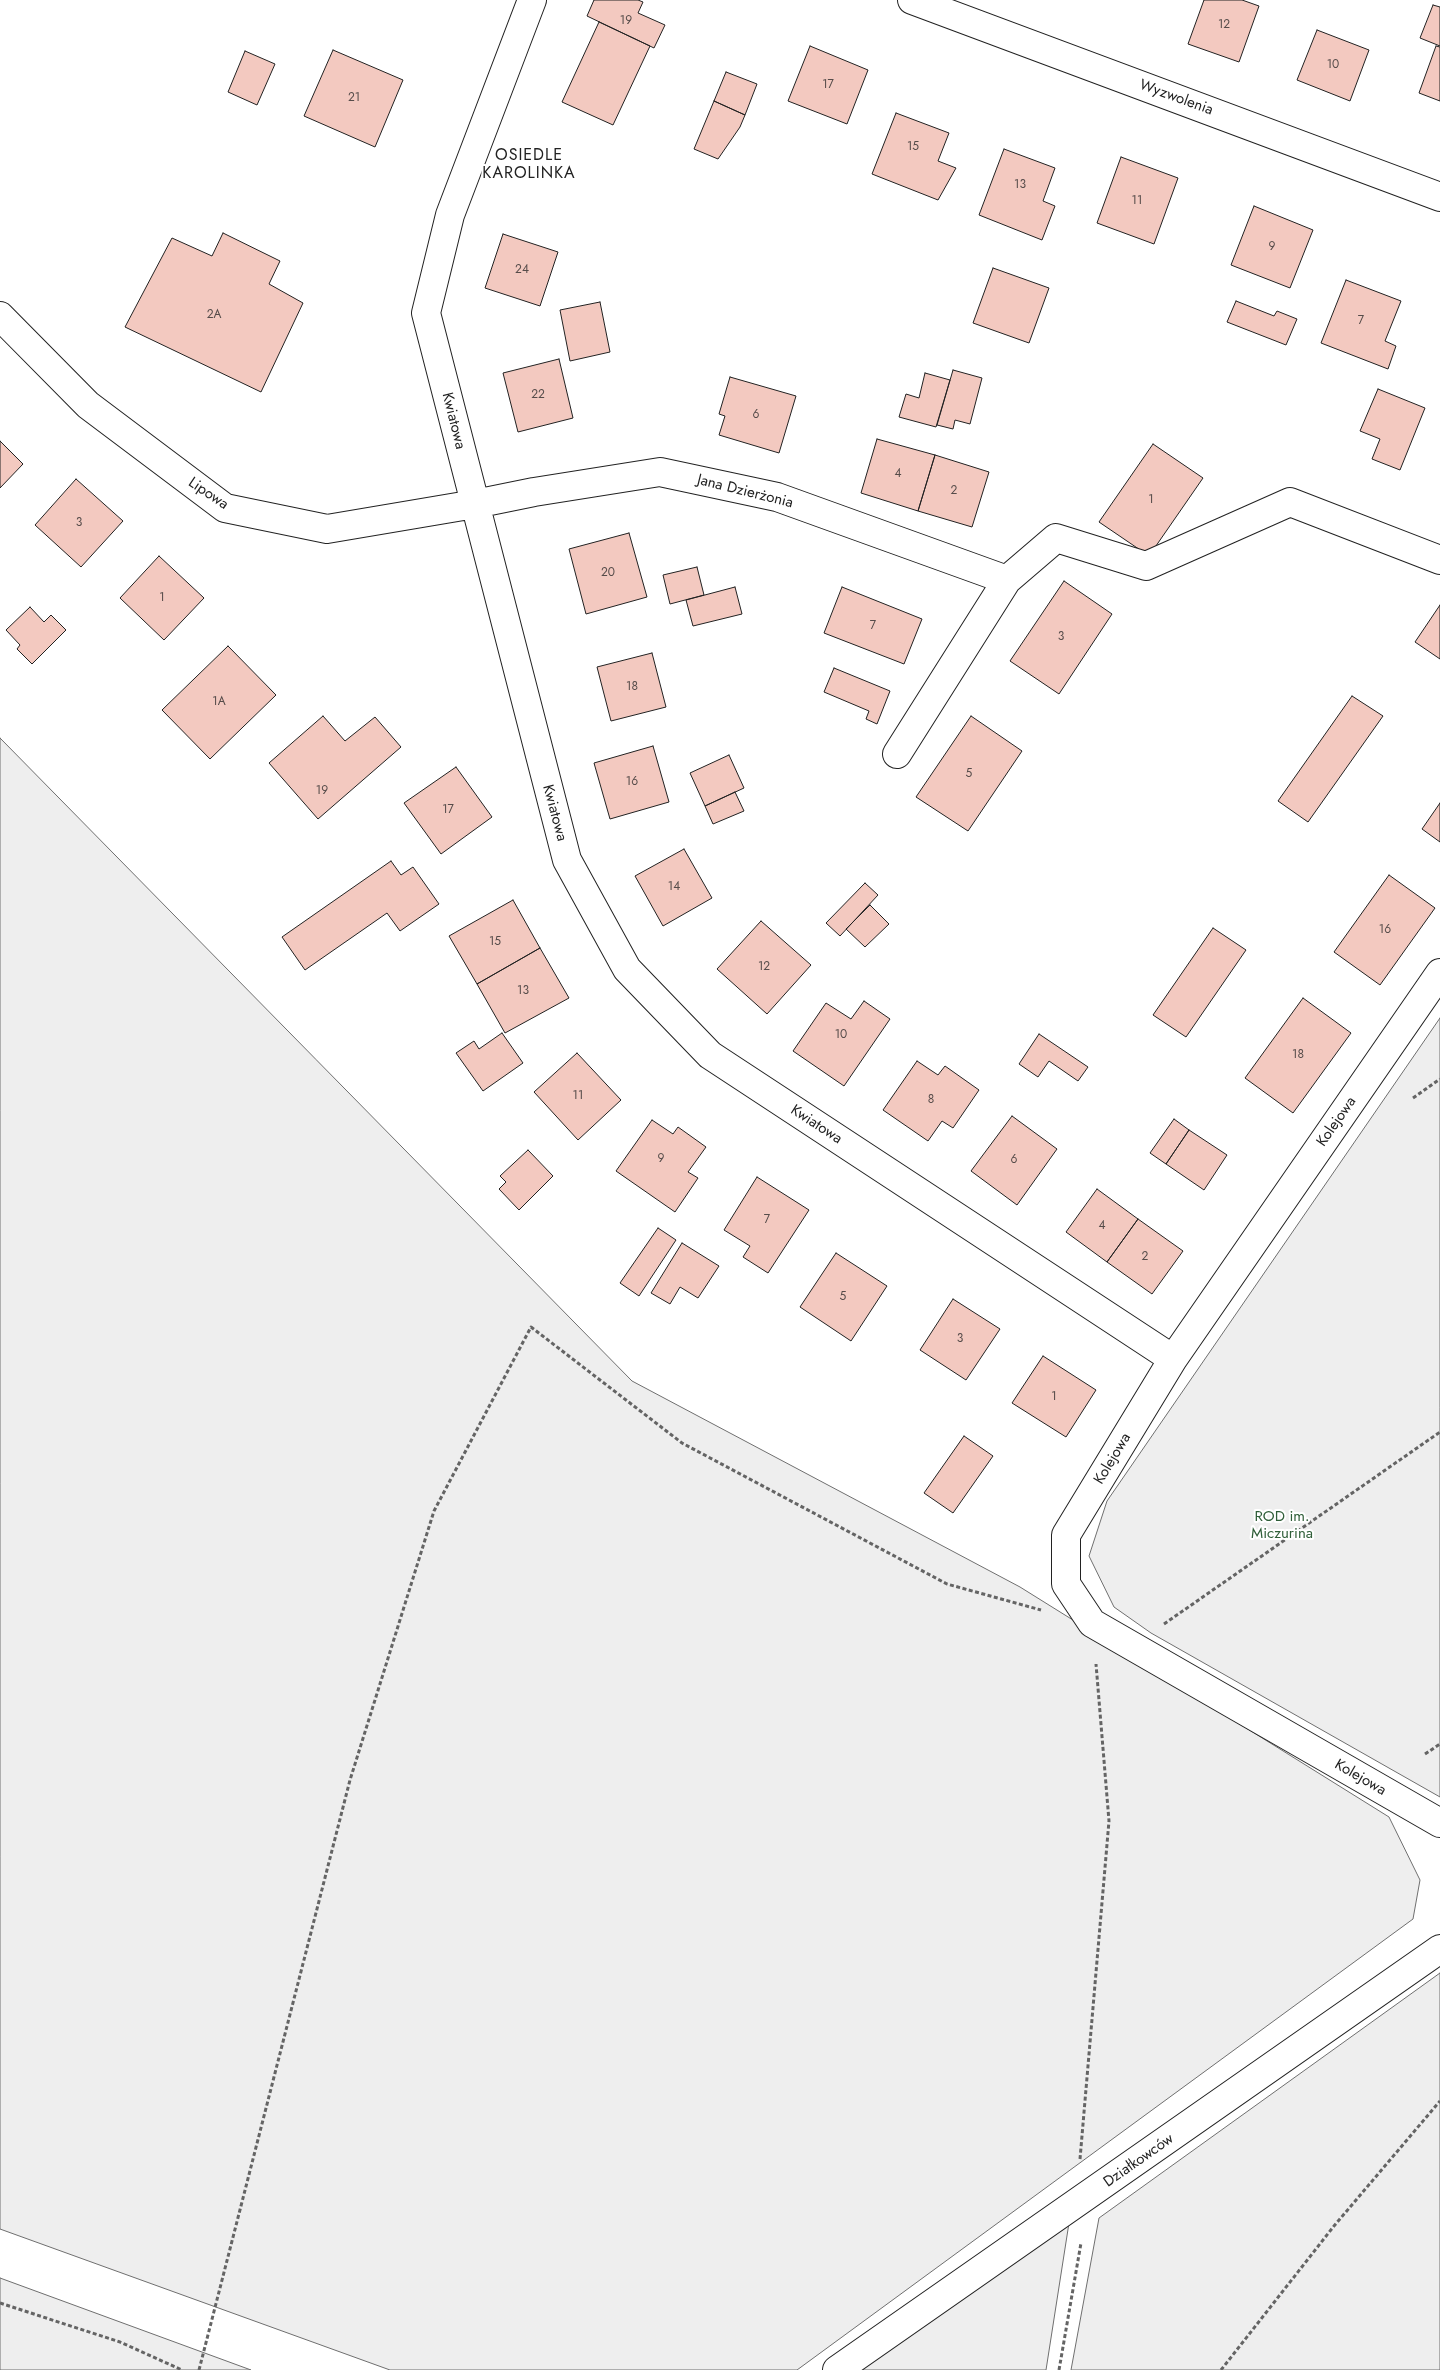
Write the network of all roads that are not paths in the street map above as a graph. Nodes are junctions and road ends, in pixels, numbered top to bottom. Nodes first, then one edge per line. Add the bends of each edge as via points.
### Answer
1 (532, 0) edge
2 (912, 0) edge
3 (1440, 197) edge
4 (0, 316) edge
5 (474, 504) junction
6 (1440, 560) edge
7 (1007, 580) junction
8 (897, 754) dead end
9 (1440, 973) edge
10 (1174, 1359) junction
11 (1440, 1823) edge
12 (1440, 1949) edge
13 (837, 2370) edge

1 - 5 street, Kwiatowa via 450,215 426,313
2 - 3 street, Wyzwolenia
4 - 5 street, Lipowa via 88,405 225,508 327,529
5 - 7 street, Jana Dzierżonia via 660,472 777,497
5 - 10 street, Kwiatowa via 567,860 627,969 710,1055
6 - 7 street via 1290,502 1146,566 1056,538
7 - 8 street
9 - 10 street, Kolejowa
10 - 11 street, Kolejowa via 1066,1535 1066,1584 1092,1624
12 - 13 street, Działkowców

